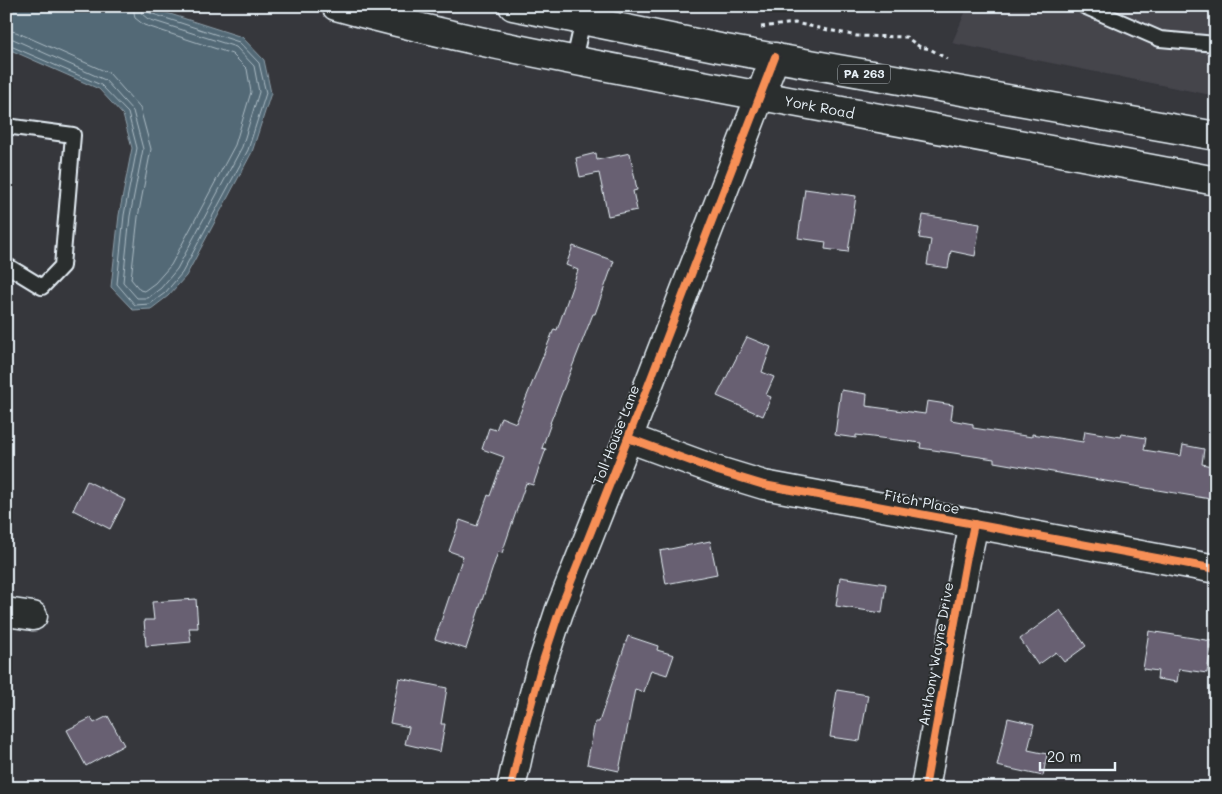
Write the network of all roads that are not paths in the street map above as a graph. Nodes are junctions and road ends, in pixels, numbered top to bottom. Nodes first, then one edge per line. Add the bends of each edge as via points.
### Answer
1 (336, 6) edge
2 (513, 6) edge
3 (1084, 6) edge
4 (583, 20) junction
5 (1216, 44) edge
6 (775, 58) junction
7 (574, 60) junction
8 (760, 96) junction
9 (6, 126) edge
10 (1216, 136) edge
11 (1216, 181) edge
12 (6, 265) edge
13 (628, 438) junction
14 (974, 524) junction
15 (1216, 569) edge
16 (6, 612) edge
17 (33, 616) dead end
18 (511, 788) edge
19 (924, 788) edge

1 - 7 main road, York Road via 485,43
2 - 4 main road, PA 263
3 - 5 lane via 1160,39
4 - 6 main road, PA 263
4 - 7 lane
6 - 8 main road, Toll House Lane
6 - 10 main road, PA 263
7 - 8 main road, York Road
8 - 11 main road, York Road
8 - 13 main road, Toll House Lane
9 - 12 lane via 73,135 62,266 42,287
13 - 14 main road, Fitch Place via 764,485
13 - 18 main road, Toll House Lane via 559,612 523,733
14 - 15 main road, Fitch Place
14 - 19 main road, Anthony Wayne Drive
16 - 17 main road

